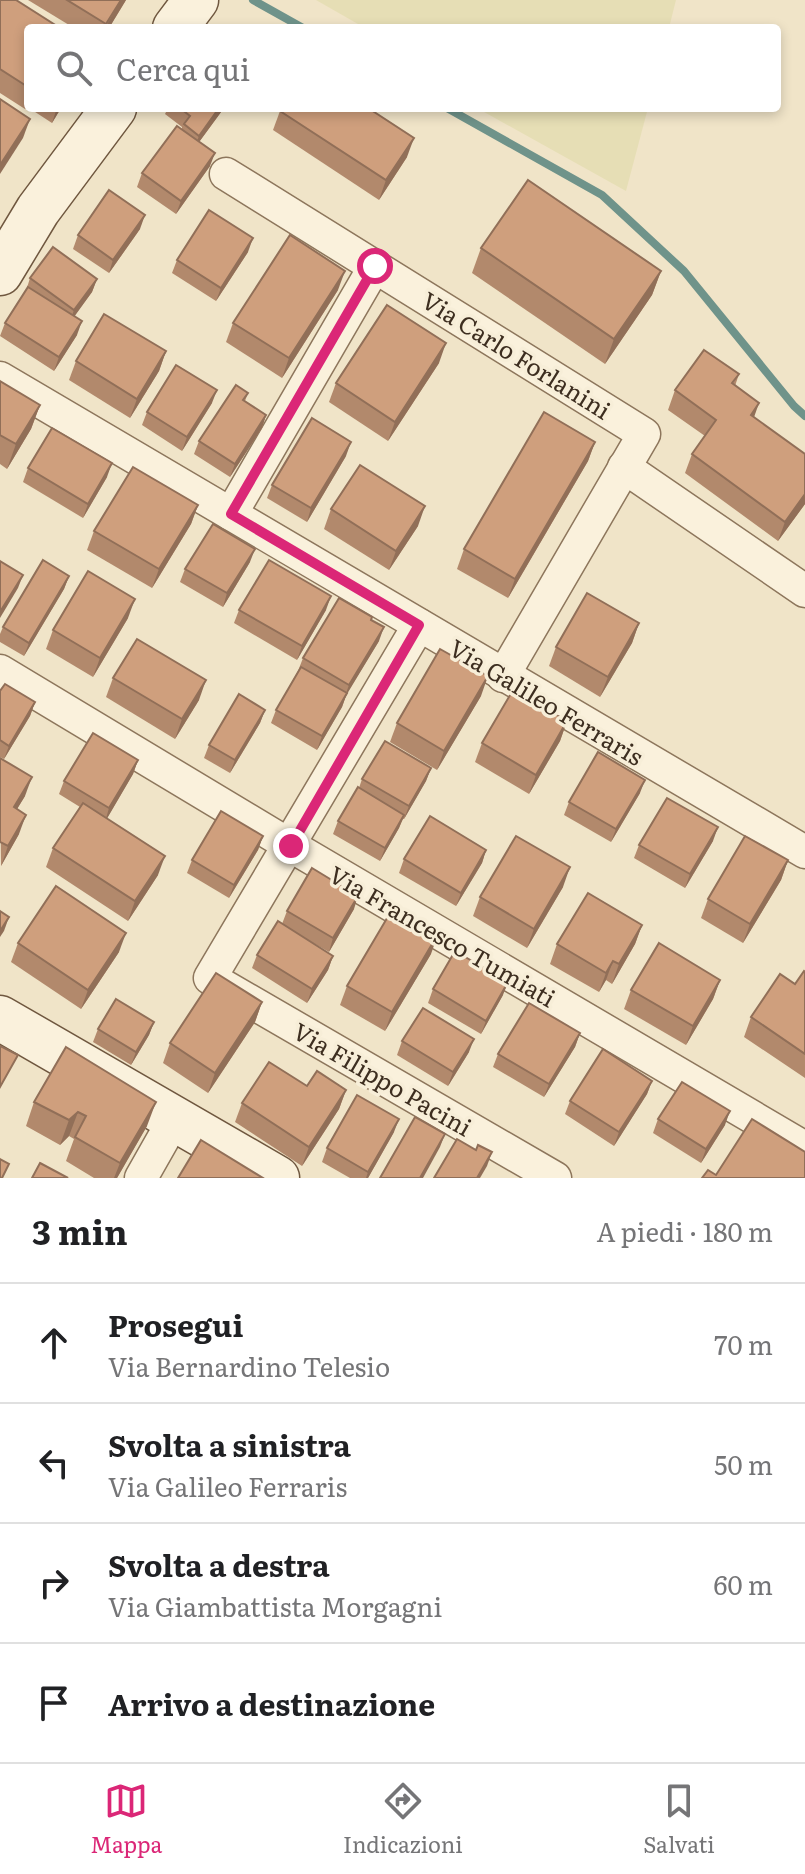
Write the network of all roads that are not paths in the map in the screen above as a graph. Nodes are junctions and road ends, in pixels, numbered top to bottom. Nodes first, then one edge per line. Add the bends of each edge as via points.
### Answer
1 (196, 0) edge
2 (178, 24) edge
3 (111, 112) edge
4 (226, 174) dead end
5 (375, 266) junction
6 (0, 273) edge
7 (0, 378) edge
8 (624, 467) junction
9 (231, 514) junction
10 (805, 591) edge
11 (419, 625) junction
12 (0, 671) edge
13 (503, 676) junction
14 (291, 846) junction
15 (805, 852) edge
16 (0, 1018) edge
17 (175, 1118) junction
18 (805, 1148) edge
19 (141, 1178) edge
20 (277, 1178) edge
21 (555, 1178) edge

1 - 2 street
3 - 6 street via 38,210
4 - 5 street, Via Carlo Forlanini
5 - 8 street, Via Carlo Forlanini via 644,434
5 - 9 street
7 - 9 street, Via Galileo Ferraris
8 - 10 street
8 - 13 street
9 - 11 street, Via Galileo Ferraris
11 - 13 street, Via Galileo Ferraris
11 - 14 street
12 - 14 street, Via Francesco Tumiati
13 - 15 street, Via Galileo Ferraris
14 - 18 street, Via Francesco Tumiati
14 - 21 street, Via Filippo Pacini via 210,978
16 - 17 street
17 - 19 street
17 - 20 street

